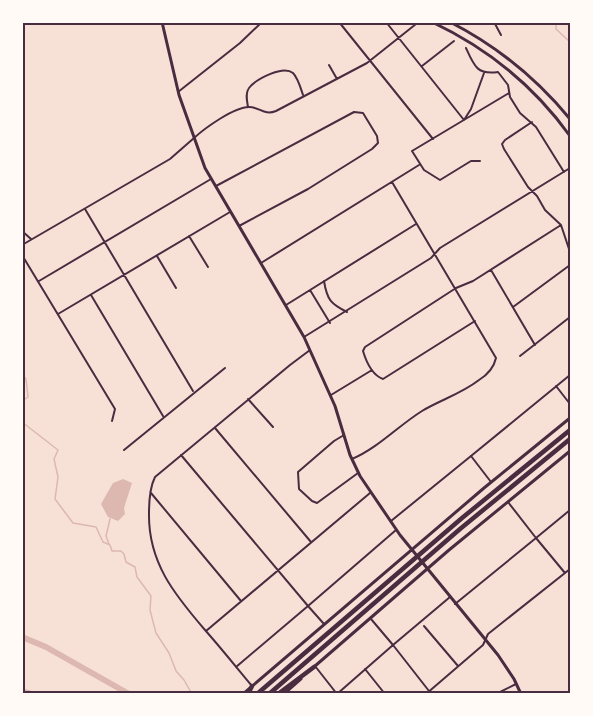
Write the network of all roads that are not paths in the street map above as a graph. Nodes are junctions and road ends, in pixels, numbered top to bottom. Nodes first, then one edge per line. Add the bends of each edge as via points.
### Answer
1 (162, 22) edge
2 (262, 22) edge
3 (339, 22) edge
4 (386, 22) edge
5 (432, 22) edge
6 (450, 22) edge
7 (494, 22) edge
8 (416, 24) dead end
9 (501, 35) dead end
10 (399, 38) junction
11 (454, 41) dead end
12 (466, 48) dead end
13 (370, 61) junction
14 (329, 65) dead end
15 (422, 66) junction
16 (484, 73) junction
17 (337, 79) junction
18 (178, 92) junction
19 (509, 93) junction
20 (304, 96) junction
21 (248, 107) junction
22 (570, 119) edge
23 (464, 120) junction
24 (532, 122) junction
25 (570, 136) edge
26 (194, 138) junction
27 (433, 139) junction
28 (480, 161) dead end
29 (420, 165) junction
30 (570, 168) edge
31 (564, 172) junction
32 (211, 179) junction
33 (392, 182) junction
34 (215, 186) junction
35 (532, 191) junction
36 (85, 209) junction
37 (230, 212) junction
38 (417, 223) junction
39 (561, 225) junction
40 (239, 226) junction
41 (22, 231) edge
42 (189, 236) junction
43 (31, 240) junction
44 (104, 242) junction
45 (22, 245) edge
46 (570, 252) edge
47 (435, 253) junction
48 (22, 255) edge
49 (157, 256) junction
50 (261, 263) junction
51 (570, 265) edge
52 (208, 267) dead end
53 (491, 269) junction
54 (124, 275) junction
55 (39, 281) junction
56 (324, 281) junction
57 (176, 288) dead end
58 (456, 288) junction
59 (310, 290) junction
60 (91, 295) junction
61 (286, 305) junction
62 (513, 307) junction
63 (348, 312) junction
64 (58, 314) junction
65 (570, 317) edge
66 (475, 321) junction
67 (330, 323) junction
68 (304, 338) junction
69 (535, 345) junction
70 (310, 350) junction
71 (520, 356) dead end
72 (225, 368) dead end
73 (372, 370) junction
74 (570, 375) edge
75 (556, 386) junction
76 (193, 392) junction
77 (330, 396) junction
78 (249, 399) junction
79 (570, 404) edge
80 (164, 416) junction
81 (570, 418) edge
82 (112, 421) dead end
83 (215, 428) junction
84 (273, 428) dead end
85 (570, 430) edge
86 (344, 435) junction
87 (570, 439) edge
88 (124, 450) dead end
89 (570, 452) edge
90 (182, 455) junction
91 (471, 456) junction
92 (352, 459) junction
93 (358, 473) junction
94 (491, 482) junction
95 (150, 493) junction
96 (370, 493) junction
97 (508, 502) junction
98 (570, 510) edge
99 (390, 522) junction
100 (396, 530) junction
101 (536, 538) junction
102 (311, 542) junction
103 (570, 569) edge
104 (278, 570) junction
105 (565, 573) junction
106 (450, 597) junction
107 (241, 601) junction
108 (455, 603) junction
109 (308, 606) junction
110 (371, 618) junction
111 (324, 624) junction
112 (424, 626) dead end
113 (206, 631) junction
114 (485, 640) junction
115 (393, 645) junction
116 (458, 666) junction
117 (237, 667) junction
118 (314, 667) junction
119 (365, 669) junction
120 (516, 684) junction
121 (252, 686) junction
122 (429, 691) junction
123 (243, 693) edge
124 (248, 693) edge
125 (257, 693) edge
126 (269, 693) edge
127 (278, 693) edge
128 (284, 693) edge
129 (337, 693) edge
130 (385, 693) edge
131 (426, 693) edge
132 (496, 693) edge
133 (521, 693) edge

1 - 18 main road
2 - 18 street
3 - 13 street
4 - 10 street
5 - 25 main road via 478,48 515,76 542,101
6 - 22 main road via 522,70
7 - 9 street
8 - 10 street
10 - 13 street
10 - 15 street
11 - 15 street
12 - 16 street
13 - 17 street
13 - 27 street
14 - 17 street
15 - 23 street
16 - 19 street via 498,72
16 - 23 street
17 - 20 street
18 - 26 main road
19 - 23 street
19 - 24 street via 520,113
20 - 21 street via 270,113
20 - 21 street via 294,74 284,71 265,76 250,87
21 - 26 street via 213,123
23 - 27 street
24 - 31 street
24 - 35 street via 502,144
26 - 32 main road
26 - 36 street via 170,159
27 - 29 street via 412,151
28 - 29 street via 471,161 440,180
29 - 33 street
30 - 31 street
31 - 35 street
32 - 34 main road
32 - 44 street
33 - 38 street
33 - 50 street
34 - 37 main road
34 - 40 street via 357,111 365,116 377,136 378,143 372,149
35 - 39 street
35 - 47 street
36 - 43 street
36 - 44 street
37 - 40 main road
37 - 42 street
38 - 47 street
38 - 56 street
39 - 46 street
39 - 53 street
40 - 50 main road
41 - 43 street
42 - 49 street
42 - 52 street
43 - 45 street
44 - 54 street
44 - 55 street
47 - 58 street
47 - 63 street
48 - 55 street
49 - 54 street
49 - 57 street
50 - 61 main road
51 - 62 street
53 - 58 street
53 - 62 street
54 - 60 street
54 - 76 street
55 - 64 street
56 - 59 street
56 - 63 street via 333,305
58 - 66 street
58 - 73 street via 365,347 364,356
59 - 61 street
59 - 67 street
60 - 64 street
60 - 80 street
61 - 68 main road
62 - 69 street
63 - 67 street
64 - 82 street via 115,409
65 - 69 street
66 - 73 street via 388,377 379,378
66 - 92 street via 496,358 492,369
67 - 68 street
68 - 70 main road
69 - 71 street
70 - 77 main road
70 - 78 street
72 - 76 street
73 - 77 street
74 - 75 street
75 - 79 street
75 - 91 street
76 - 80 street
77 - 86 main road
78 - 83 street
78 - 84 street
80 - 88 street
81 - 94 main road
83 - 90 street
83 - 102 street
85 - 125 highway
86 - 92 main road
86 - 93 street via 301,469 297,475 300,489 317,503
87 - 126 highway
89 - 97 main road
90 - 95 street via 156,477
90 - 104 street
91 - 94 street
91 - 99 street
92 - 93 main road
93 - 96 main road
94 - 111 main road
95 - 107 street
95 - 113 street via 148,528 155,558 177,597
96 - 99 main road
96 - 102 street
97 - 101 street
97 - 110 main road
98 - 101 street
99 - 100 main road
100 - 106 main road
100 - 109 street
101 - 105 street
101 - 108 street
102 - 104 street
103 - 105 street
104 - 107 street
104 - 109 street
105 - 114 street
106 - 108 main road
106 - 115 street
107 - 113 street
108 - 114 main road
109 - 111 street
109 - 117 street
110 - 115 street
110 - 118 main road
111 - 121 main road
112 - 116 street
113 - 117 street
114 - 116 street
114 - 120 main road
115 - 119 street
115 - 122 street
116 - 122 street
117 - 121 street
118 - 127 highway
118 - 128 main road
118 - 129 street
119 - 129 street
119 - 130 street
120 - 132 street
120 - 133 main road
121 - 123 main road
121 - 124 highway
122 - 131 street

